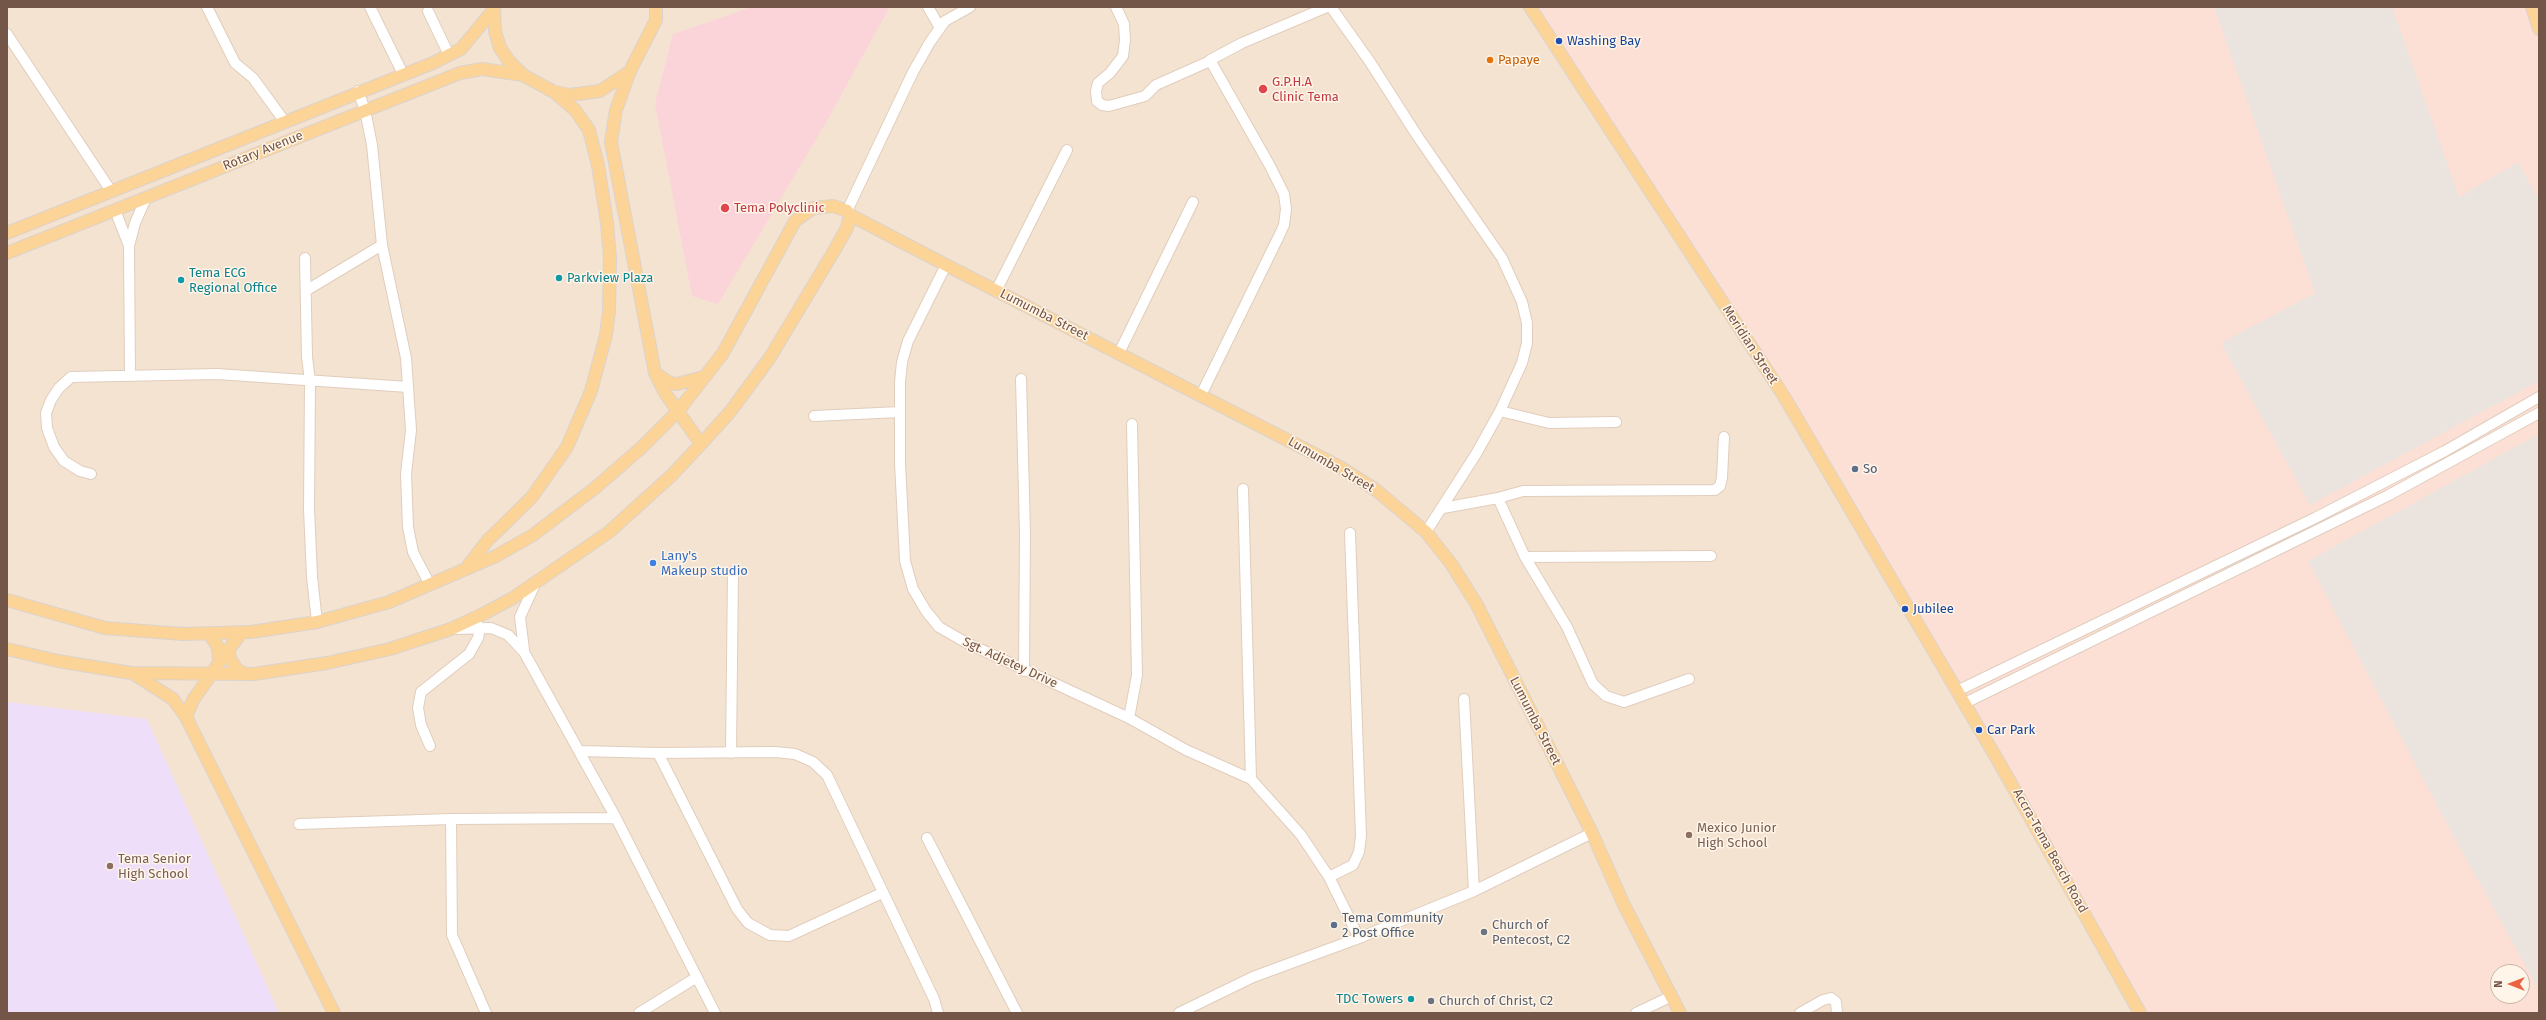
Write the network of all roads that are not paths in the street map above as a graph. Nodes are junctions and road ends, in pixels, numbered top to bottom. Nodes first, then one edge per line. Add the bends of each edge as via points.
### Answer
1 (208, 7) edge
2 (370, 7) edge
3 (656, 7) edge
4 (665, 7) edge
5 (928, 7) edge
6 (970, 7) edge
7 (1116, 7) edge
8 (1327, 7) edge
9 (1331, 7) edge
10 (1530, 7) edge
11 (2532, 7) edge
12 (494, 8) edge
13 (428, 11) dead end
14 (656, 20) junction
15 (940, 28) junction
16 (2539, 29) edge
17 (7, 34) edge
18 (449, 55) junction
19 (1210, 61) junction
20 (630, 71) junction
21 (403, 74) junction
22 (523, 75) junction
23 (358, 91) junction
24 (554, 92) junction
25 (366, 110) junction
26 (285, 122) junction
27 (1067, 150) dead end
28 (111, 191) junction
29 (146, 198) junction
30 (1193, 202) dead end
31 (116, 210) junction
32 (848, 213) junction
33 (7, 233) edge
34 (382, 245) junction
35 (129, 246) junction
36 (7, 253) edge
37 (306, 258) dead end
38 (946, 265) junction
39 (307, 290) junction
40 (996, 291) junction
41 (1119, 353) junction
42 (655, 373) junction
43 (130, 376) junction
44 (705, 377) junction
45 (1021, 379) dead end
46 (310, 381) junction
47 (408, 387) junction
48 (1201, 395) junction
49 (2539, 397) edge
50 (679, 410) junction
51 (1500, 411) junction
52 (900, 412) junction
53 (2539, 412) edge
54 (814, 416) dead end
55 (1616, 422) dead end
56 (1132, 424) dead end
57 (1724, 437) dead end
58 (701, 444) junction
59 (91, 474) dead end
60 (1243, 489) dead end
61 (1498, 498) junction
62 (1443, 508) junction
63 (1426, 532) junction
64 (1350, 533) dead end
65 (1711, 556) dead end
66 (1525, 558) junction
67 (467, 567) junction
68 (733, 572) dead end
69 (537, 582) junction
70 (430, 586) junction
71 (7, 600) edge
72 (317, 622) junction
73 (480, 627) junction
74 (451, 629) junction
75 (241, 633) junction
76 (210, 635) junction
77 (7, 649) edge
78 (524, 652) junction
79 (1024, 671) junction
80 (131, 673) junction
81 (213, 674) junction
82 (246, 674) junction
83 (1689, 679) dead end
84 (1958, 691) junction
85 (1464, 699) dead end
86 (1965, 703) junction
87 (186, 717) junction
88 (1129, 718) junction
89 (430, 746) dead end
90 (580, 751) junction
91 (658, 753) junction
92 (731, 753) junction
93 (1251, 779) junction
94 (616, 818) junction
95 (451, 819) junction
96 (299, 824) dead end
97 (1592, 833) junction
98 (927, 838) dead end
99 (1329, 878) junction
100 (1474, 891) junction
101 (882, 893) junction
102 (1359, 938) junction
103 (697, 977) junction
104 (1672, 996) junction
105 (334, 1013) edge
106 (486, 1013) edge
107 (639, 1013) edge
108 (715, 1013) edge
109 (938, 1013) edge
110 (1017, 1013) edge
111 (1179, 1013) edge
112 (1636, 1013) edge
113 (1680, 1013) edge
114 (1800, 1013) edge
115 (1837, 1013) edge
116 (2140, 1013) edge

1 - 26 street via 233,60 252,78
2 - 21 street
3 - 14 main road
4 - 14 main road
5 - 15 street
6 - 15 street via 945,21
7 - 19 street via 1124,24 1123,56 1110,73 1098,83 1097,101 1102,105 1109,106 1145,96 1156,85
8 - 19 street via 1242,44
9 - 51 street via 1502,258 1518,290 1528,323 1527,343 1522,363
10 - 84 main road, Meridian Street via 1785,398
11 - 16 main road
12 - 18 main road, Rotary Avenue via 470,41
12 - 22 main road via 495,31 500,48
13 - 18 street
14 - 20 main road
15 - 32 street via 913,72
17 - 28 street
18 - 21 main road, Rotary Avenue
19 - 48 street via 1270,166 1284,194 1286,209 1284,225
20 - 24 main road via 600,91 570,95
20 - 42 main road via 616,110 611,142
21 - 23 main road, Rotary Avenue
22 - 24 main road
22 - 25 main road, Rotary Avenue via 497,70 471,70
23 - 25 street
23 - 26 main road, Rotary Avenue
24 - 67 main road via 584,120 594,144 610,258 606,335 591,392 566,447 532,497 488,541
25 - 29 main road, Rotary Avenue
25 - 34 street
26 - 28 main road, Rotary Avenue
27 - 40 street
28 - 33 main road, Rotary Avenue
29 - 31 main road, Rotary Avenue
29 - 35 street via 135,222
30 - 41 street
31 - 35 street
31 - 36 main road, Rotary Avenue
32 - 38 main road, Lumumba Street
32 - 44 main road, Lumumba Street via 833,206 822,206 803,213 795,221 723,353
32 - 58 main road via 847,228 769,359 730,412
34 - 39 street
34 - 47 street via 406,358
35 - 43 street
37 - 39 street
38 - 40 main road, Lumumba Street
38 - 52 street, Sgt. Adjetey Drive via 908,341 902,362
39 - 46 street via 307,357
40 - 41 main road, Lumumba Street
41 - 48 main road, Lumumba Street
42 - 44 main road via 670,383 677,384
42 - 50 main road via 665,394
43 - 46 street via 217,374
43 - 59 street via 71,377 50,400 46,413 47,428 54,447 64,461 80,471
44 - 50 main road, Lumumba Street
45 - 79 street
46 - 47 street
46 - 72 street via 310,517
47 - 70 street via 411,430 406,474 408,527 413,552
48 - 63 main road, Lumumba Street via 1340,467 1376,490
49 - 84 street via 2445,451 2315,518
50 - 58 main road
50 - 67 main road, Lumumba Street via 641,448 563,513 533,535 496,556
51 - 55 street via 1549,423
51 - 62 street
52 - 54 street
52 - 79 street, Sgt. Adjetey Drive via 906,561 913,589 939,627
53 - 86 street via 2382,498
56 - 88 street via 1137,675
57 - 61 street via 1722,478 1720,486 1715,490 1523,490
58 - 69 main road via 672,475 608,532
60 - 93 street
61 - 62 street
61 - 66 street
62 - 63 street
63 - 97 main road, Lumumba Street via 1452,565 1477,605
64 - 99 street via 1361,836 1360,852 1353,865
65 - 66 street
66 - 83 street via 1567,627 1593,684 1606,696 1624,702
67 - 70 main road, Lumumba Street
68 - 92 street
69 - 74 main road via 490,610
69 - 78 street via 520,617
70 - 72 main road, Lumumba Street via 389,602
71 - 76 main road, Lumumba Street via 105,628 162,634
72 - 75 main road, Lumumba Street
73 - 74 street
73 - 78 street via 503,632
73 - 89 street via 478,638 469,654 420,692 418,708 421,725
74 - 82 main road via 390,649 327,663
75 - 76 main road, Lumumba Street
75 - 82 main road via 229,649 229,657 237,670
76 - 81 main road via 215,639 220,652 219,663
77 - 80 main road via 58,662
78 - 90 street
79 - 88 street, Sgt. Adjetey Drive
80 - 81 main road
80 - 87 main road via 173,699
81 - 82 main road
81 - 87 main road via 193,700
84 - 86 main road, Accra-Tema Beach Road
85 - 100 street
86 - 116 main road, Accra-Tema Beach Road
87 - 105 main road
88 - 93 street, Sgt. Adjetey Drive via 1186,750
90 - 91 street
90 - 94 street
91 - 92 street
91 - 101 street via 737,909 748,923 770,935 789,936
92 - 101 street via 795,754 813,762 827,775
93 - 99 street, Sgt. Adjetey Drive via 1301,835
94 - 95 street
94 - 103 street
95 - 96 street
95 - 106 street via 452,935
97 - 100 street
97 - 104 main road, Lumumba Street via 1624,905
98 - 110 street
99 - 102 street, Sgt. Adjetey Drive
100 - 102 street
101 - 109 street via 934,999
102 - 111 street via 1253,977
103 - 107 street
103 - 108 street
104 - 112 street
104 - 113 main road, Lumumba Street
114 - 115 street via 1831,998 1836,1002

